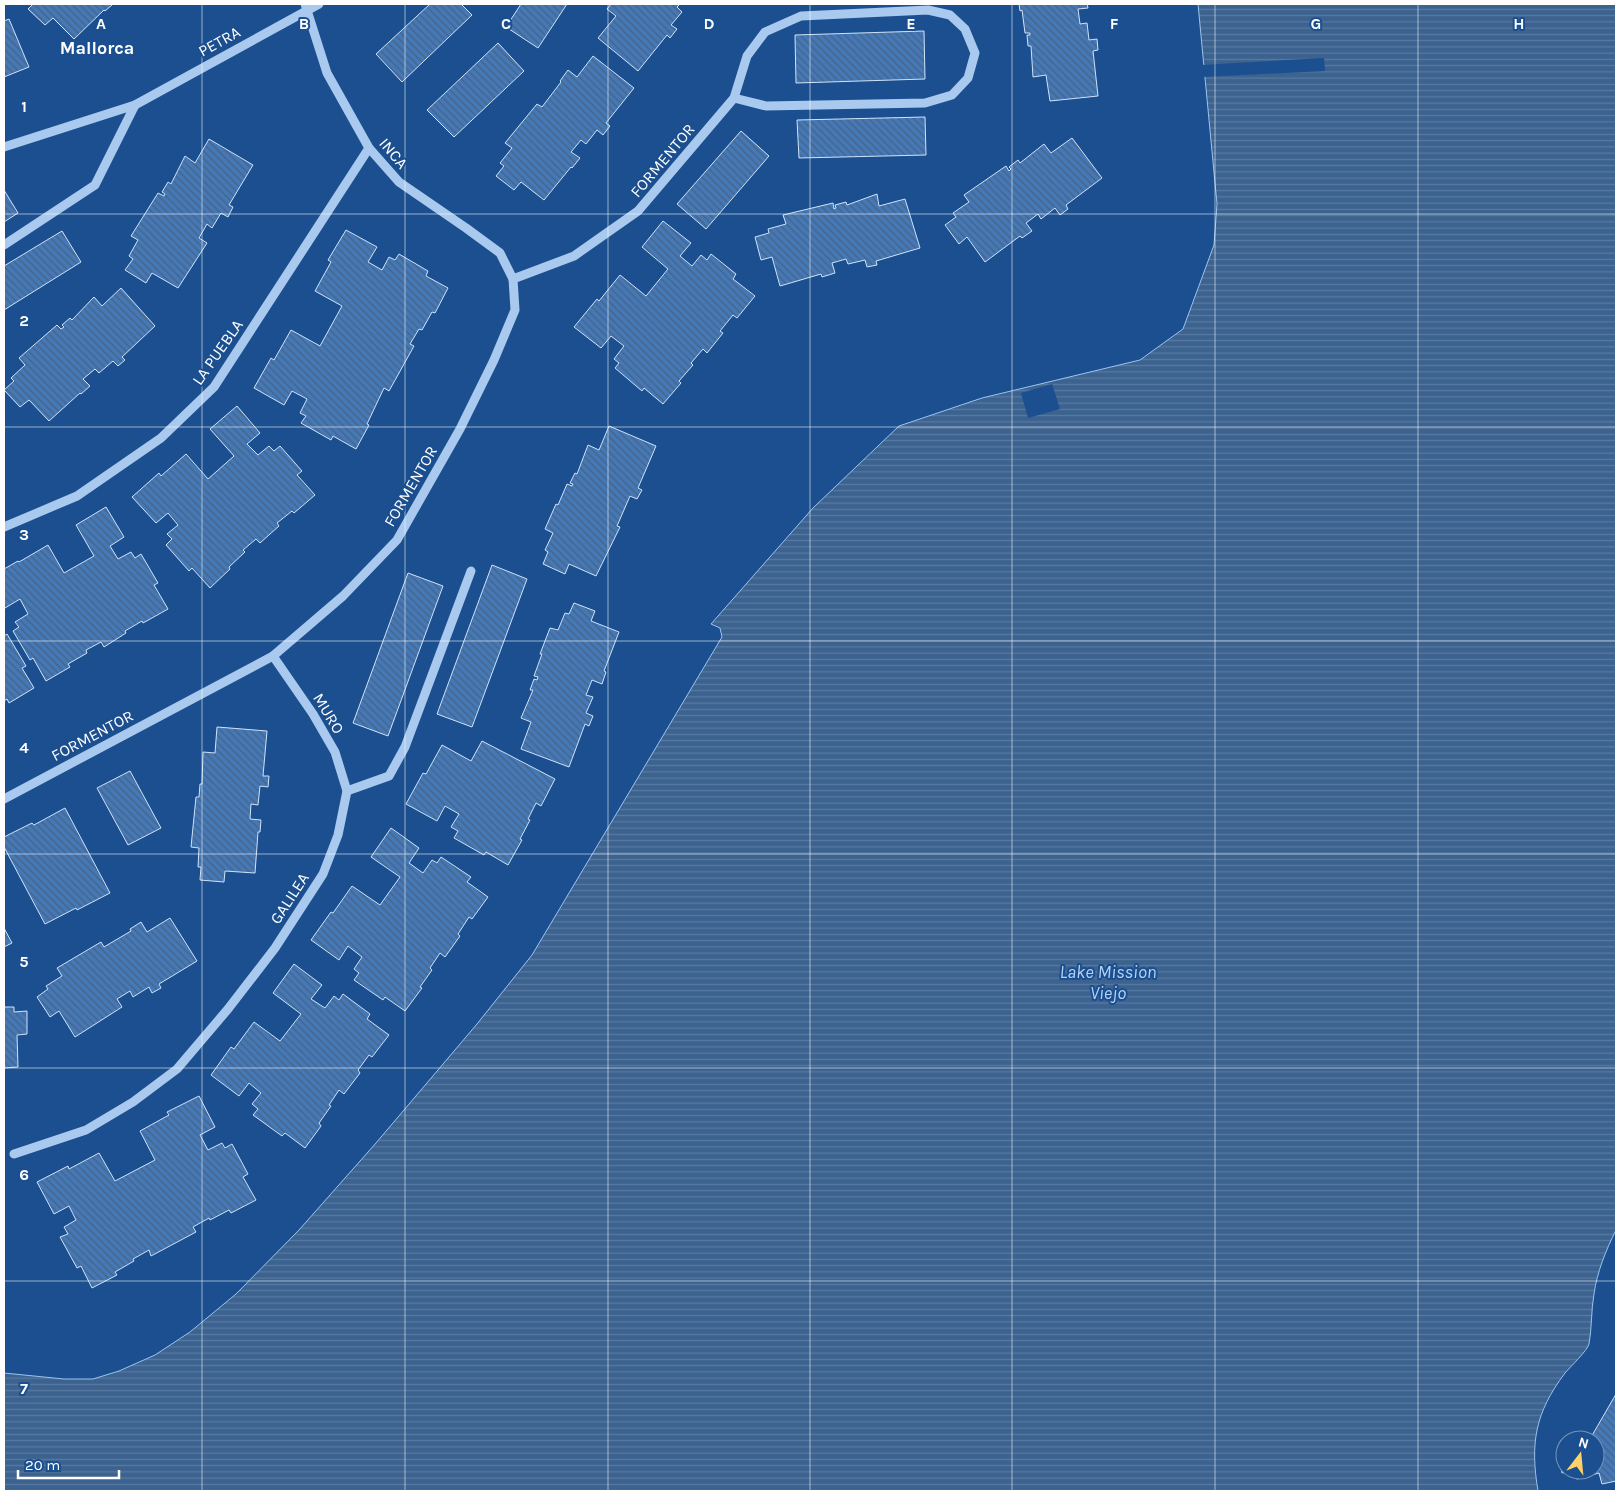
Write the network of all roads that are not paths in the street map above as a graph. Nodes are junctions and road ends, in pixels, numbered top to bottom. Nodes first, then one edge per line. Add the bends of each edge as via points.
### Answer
1 (319, 4) edge
2 (306, 7) edge
3 (734, 98) junction
4 (135, 105) junction
5 (4, 147) edge
6 (369, 148) junction
7 (4, 245) edge
8 (512, 279) junction
9 (4, 527) edge
10 (471, 571) dead end
11 (273, 656) junction
12 (347, 791) junction
13 (4, 799) edge
14 (14, 1154) dead end

1 - 2 street, PETRA
2 - 4 street, PETRA
2 - 6 street, INCA via 327,73
3 - 3 street via 766,106 925,103 952,95 968,78 975,53 965,29 950,15 928,10 801,16 765,32 747,56
3 - 8 street, FORMENTOR via 638,211 574,256
4 - 5 street, PETRA
4 - 7 street via 95,185
6 - 8 street, INCA via 399,182 500,253
6 - 9 street, LA PUEBLA via 214,387 161,438 77,496
8 - 11 street, FORMENTOR via 515,310 494,360 460,429 397,540 343,596
10 - 12 street via 405,747 389,776
11 - 12 street, MURO via 335,752
11 - 13 street, FORMENTOR
12 - 14 street, GALILEA via 338,836 323,874 275,948 177,1068 133,1102 86,1130

